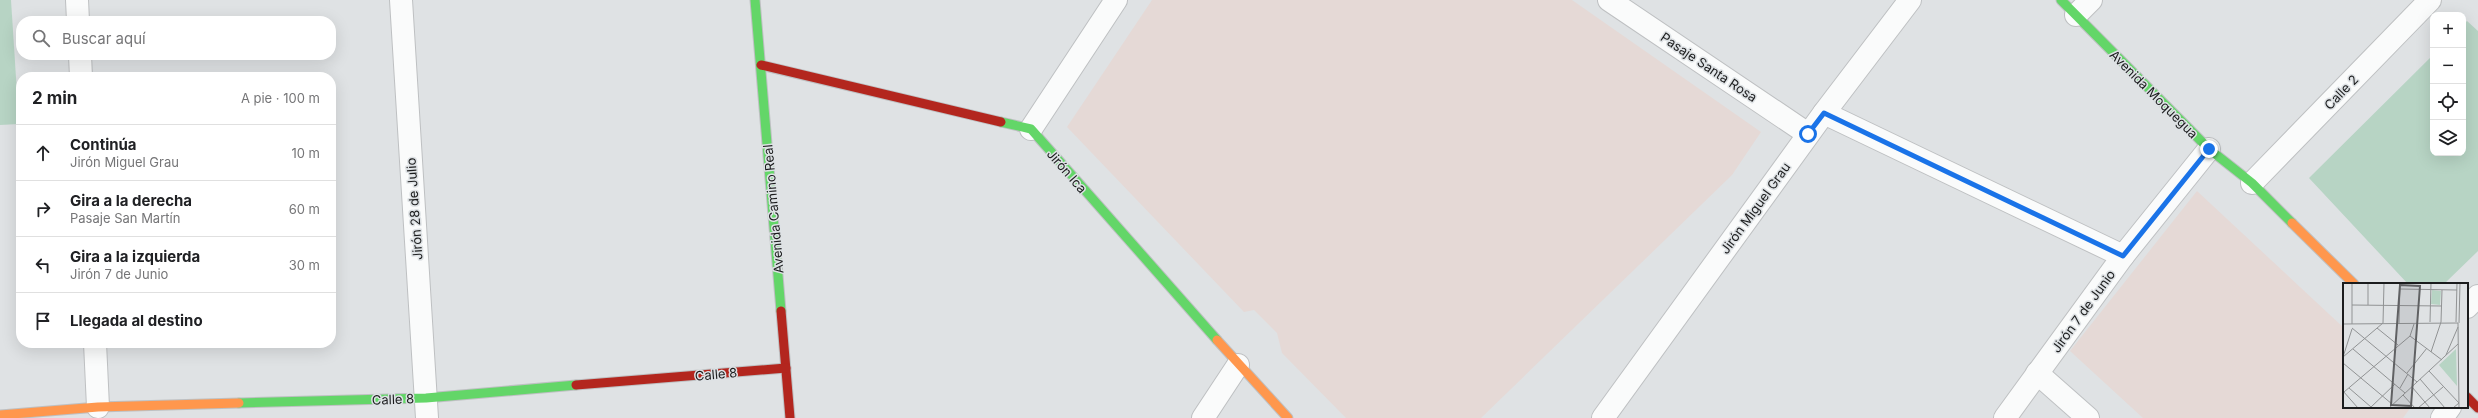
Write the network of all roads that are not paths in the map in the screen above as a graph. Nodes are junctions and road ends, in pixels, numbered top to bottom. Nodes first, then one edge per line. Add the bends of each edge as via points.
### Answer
1 (77, 0) edge
2 (401, 0) edge
3 (755, 0) edge
4 (1116, 0) edge
5 (1609, 0) edge
6 (1910, 0) edge
7 (2061, 0) edge
8 (2430, 0) edge
9 (2084, 7) edge
10 (78, 16) edge
11 (80, 60) edge
12 (761, 65) junction
13 (81, 72) edge
14 (1824, 113) junction
15 (1031, 129) junction
16 (1808, 134) junction
17 (2209, 149) junction
18 (2252, 183) junction
19 (2123, 256) junction
20 (2353, 283) edge
21 (2478, 296) edge
22 (2468, 306) edge
23 (95, 348) edge
24 (1238, 365) junction
25 (786, 368) junction
26 (2037, 373) junction
27 (2468, 397) edge
28 (98, 407) junction
29 (427, 408) edge
30 (2449, 408) edge
31 (2478, 408) edge
32 (0, 415) edge
33 (790, 418) edge
34 (1203, 418) edge
35 (1288, 418) edge
36 (1602, 418) edge
37 (2005, 418) edge
38 (2088, 418) edge
39 (2442, 418) edge

1 - 10 street
2 - 29 street, Jirón 28 de Julio
3 - 12 street, Avenida Camino Real
4 - 15 street
5 - 16 street, Pasaje Santa Rosa
6 - 14 street, Jirón Miguel Grau
7 - 9 street, Avenida Moquegua
8 - 18 street, Calle 2
9 - 17 street, Avenida Moquegua
11 - 13 street
12 - 15 street
12 - 25 street, Avenida Camino Real
14 - 16 street, Jirón Miguel Grau
14 - 19 street
15 - 24 street, Jirón Ica
16 - 36 street, Jirón Miguel Grau
17 - 18 street, Avenida Moquegua
17 - 19 street, Jirón 7 de Junio
18 - 20 street, Avenida Moquegua
19 - 26 street, Jirón 7 de Junio
21 - 22 street
23 - 28 street
24 - 34 street
24 - 35 street, Jirón Ica
25 - 29 street, Calle 8
25 - 33 street, Avenida Camino Real
26 - 37 street, Jirón 7 de Junio
26 - 38 street
27 - 31 street
28 - 29 street, Calle 8
28 - 32 street, Calle 8
30 - 39 street

